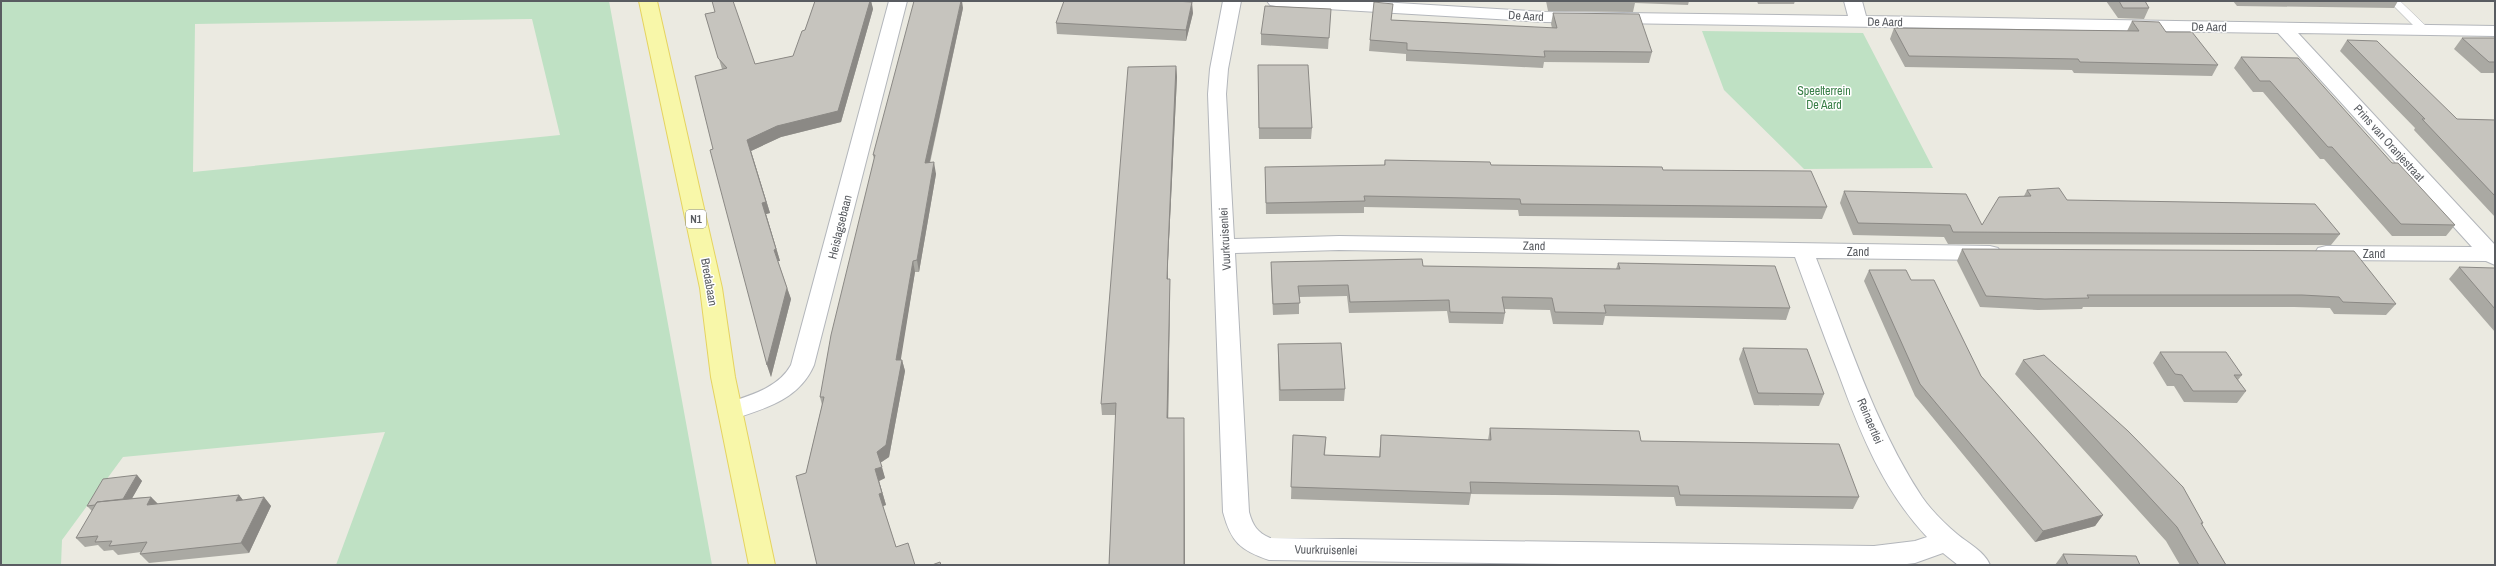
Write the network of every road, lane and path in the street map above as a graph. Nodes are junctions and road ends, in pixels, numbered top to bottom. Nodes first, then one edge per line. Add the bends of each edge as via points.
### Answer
1 (648, 1) edge
2 (898, 1) edge
3 (1232, 1) edge
4 (1276, 1) edge
5 (1853, 1) edge
6 (2394, 1) edge
7 (1858, 21) junction
8 (2283, 28) junction
9 (2424, 30) junction
10 (2495, 31) edge
11 (1226, 246) junction
12 (1803, 251) junction
13 (2012, 253) edge
14 (2307, 253) edge
15 (2493, 256) edge
16 (730, 411) junction
17 (1947, 541) junction
18 (762, 565) edge
19 (1977, 565) edge

1 - 16 main road, Bredabaan / N1 via 711,288
2 - 16 street, Heislagsebaan via 800,371 792,383 780,391
3 - 11 street, Vuurkruisenlei via 1219,68 1217,94
4 - 7 street, De Aard via 1545,17
5 - 7 street
6 - 9 lane
7 - 8 street, De Aard
8 - 9 street, De Aard
8 - 15 street, Prins van Oranjestraat
9 - 10 street, De Aard
11 - 12 street, Zand via 1360,244
11 - 17 street, Vuurkruisenlei via 1236,512 1241,532 1255,544 1269,549 1874,557 1915,552
12 - 13 street, Zand
12 - 17 street, Reinaertlei via 1871,428 1890,467 1914,506
14 - 15 street, Zand
16 - 18 main road, Bredabaan / N1
17 - 19 street, Reinaertlei

